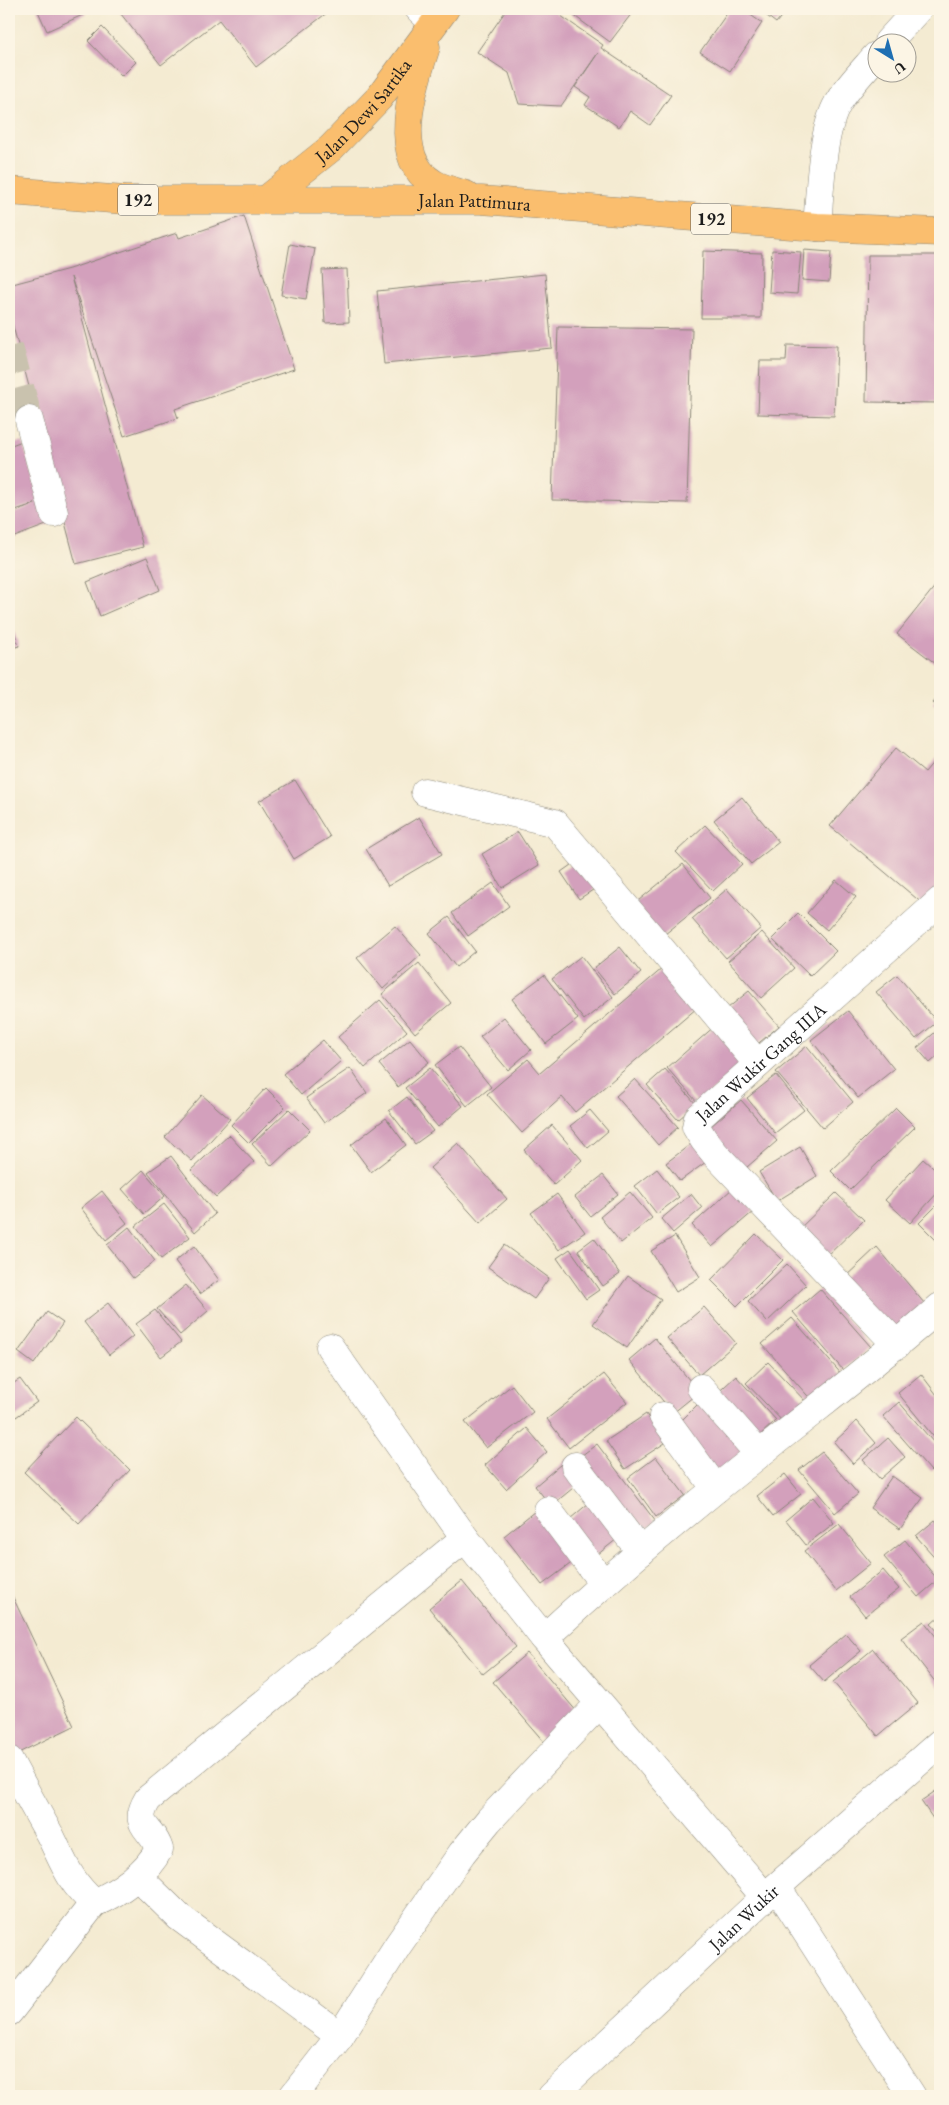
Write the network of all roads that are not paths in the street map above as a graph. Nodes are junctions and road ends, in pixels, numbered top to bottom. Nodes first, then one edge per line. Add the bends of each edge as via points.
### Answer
1 (918, 9) edge
2 (433, 13) edge
3 (897, 32) edge
4 (866, 68) edge
5 (9, 191) edge
6 (267, 199) junction
7 (481, 200) junction
8 (817, 227) junction
9 (940, 232) edge
10 (29, 420) tunnel mouth
11 (54, 513) dead end
12 (425, 792) dead end
13 (940, 901) edge
14 (758, 1064) junction
15 (940, 1308) edge
16 (897, 1345) junction
17 (330, 1347) dead end
18 (701, 1388) dead end
19 (663, 1416) dead end
20 (759, 1454) junction
21 (575, 1466) dead end
22 (716, 1489) junction
23 (548, 1510) dead end
24 (465, 1538) junction
25 (641, 1552) junction
26 (603, 1583) junction
27 (544, 1638) junction
28 (599, 1704) junction
29 (940, 1744) edge
30 (9, 1760) edge
31 (137, 1876) junction
32 (771, 1892) junction
33 (94, 1902) junction
34 (9, 2012) edge
35 (340, 2036) junction
36 (293, 2096) edge
37 (552, 2096) edge
38 (912, 2096) edge

1 - 3 street
2 - 6 main road, Jalan Dewi Sartika via 379,98 331,148
2 - 7 main road via 407,120 410,148 418,170 433,183
4 - 8 street via 837,104 827,127
5 - 6 main road, Jalan Pattimura / 192 via 125,200
6 - 7 main road, Jalan Pattimura / 192
7 - 8 main road, Jalan Pattimura / 192
8 - 9 main road, Jalan Pattimura / 192
10 - 11 street
12 - 14 street via 555,823
13 - 14 street, Jalan Wukir Gang IIIA
14 - 16 street, Jalan Wukir Gang IIIA via 698,1118 696,1127 716,1155
15 - 16 street
16 - 20 street
17 - 24 street
18 - 20 street
19 - 22 street
20 - 22 street
21 - 25 street
22 - 25 street
23 - 26 street
24 - 27 street
24 - 31 street via 148,1799 142,1810 143,1824 159,1849
25 - 26 street
26 - 27 street
27 - 28 street
28 - 32 street
28 - 35 street via 462,1852
29 - 32 street, Jalan Wukir
30 - 33 street via 70,1878
31 - 33 street
31 - 35 street via 179,1917
32 - 37 street, Jalan Wukir
32 - 38 street
33 - 34 street
35 - 36 street

